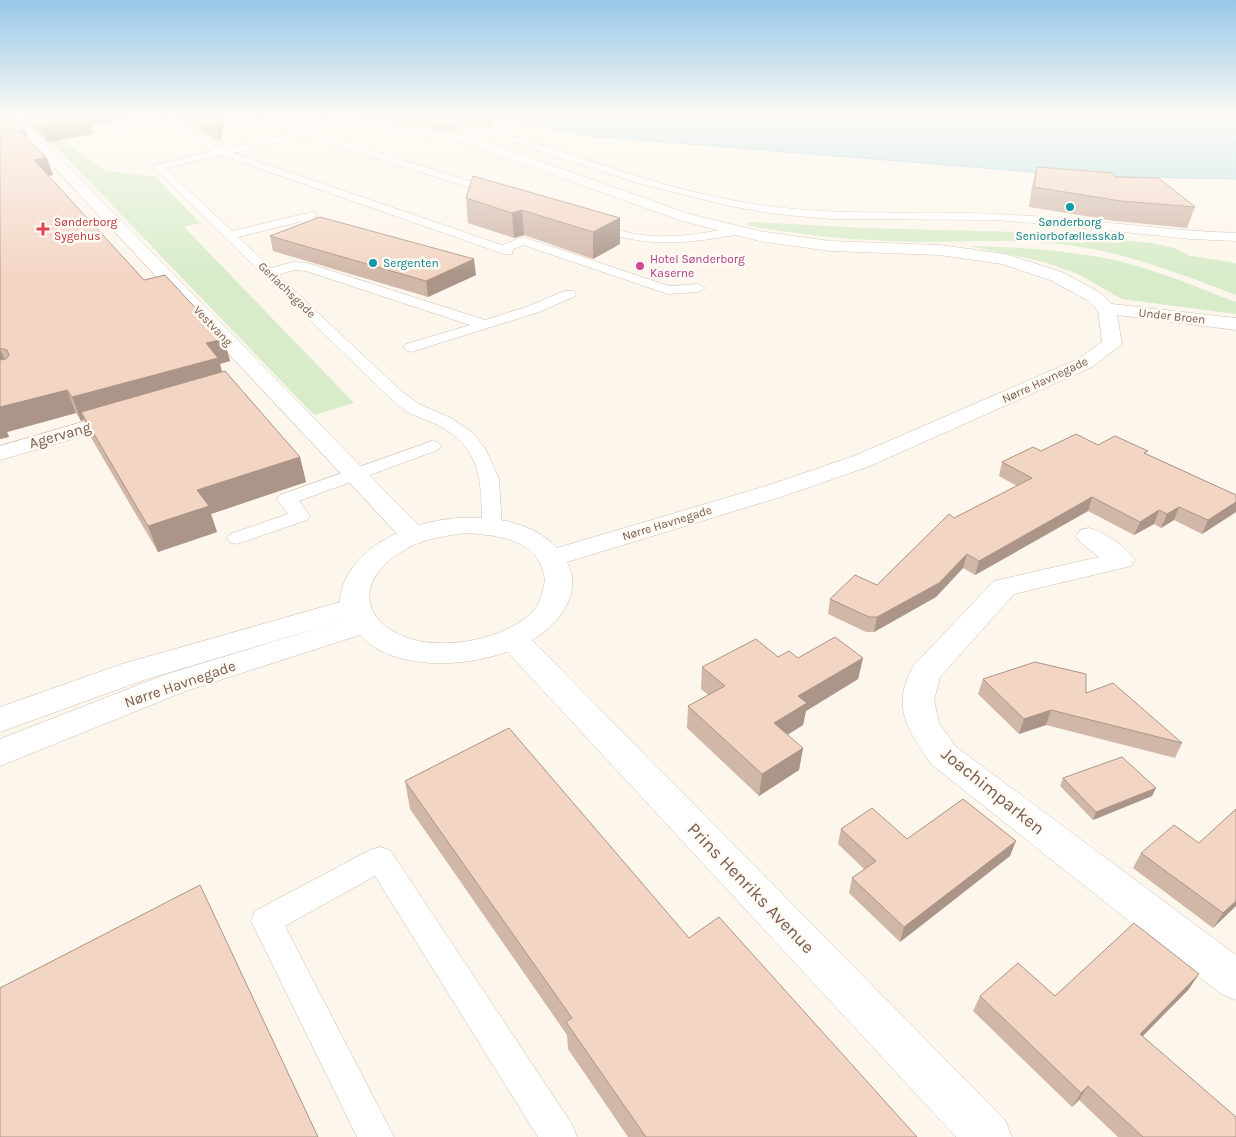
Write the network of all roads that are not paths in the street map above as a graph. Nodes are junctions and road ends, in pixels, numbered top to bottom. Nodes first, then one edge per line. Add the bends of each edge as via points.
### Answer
1 (64, 170) edge
2 (161, 170) edge
3 (274, 170) edge
4 (424, 170) edge
5 (552, 170) edge
6 (581, 170) edge
7 (607, 170) edge
8 (565, 175) junction
9 (508, 196) edge
10 (324, 212) dead end
11 (300, 218) junction
12 (581, 220) edge
13 (735, 231) junction
14 (354, 232) edge
15 (229, 235) junction
16 (1236, 237) edge
17 (269, 273) junction
18 (698, 288) dead end
19 (569, 294) dead end
20 (1107, 309) junction
21 (1236, 324) edge
22 (485, 325) junction
23 (411, 347) dead end
24 (143, 412) edge
25 (432, 446) dead end
26 (0, 453) edge
27 (355, 473) junction
28 (492, 527) junction
29 (413, 535) junction
30 (1089, 536) dead end
31 (238, 538) dead end
32 (552, 558) junction
33 (359, 616) junction
34 (513, 639) junction
35 (0, 720) edge
36 (0, 753) edge
37 (1236, 980) edge
38 (376, 1137) edge
39 (559, 1137) edge
40 (988, 1137) edge

1 - 27 street, Vestvang
2 - 15 lane, Gerlachsgade
3 - 18 lane via 506,250 524,241 668,290
4 - 9 lane
5 - 8 street
6 - 8 lane
7 - 16 lane via 730,203 775,211 870,218 994,217
8 - 13 street via 636,202
10 - 11 lane
11 - 14 lane
11 - 15 lane
12 - 13 lane via 623,235 647,238 708,236
13 - 20 street via 830,246 940,250 1005,259 1056,276 1093,296
15 - 17 lane, Gerlachsgade
17 - 22 lane via 292,266 307,267
17 - 28 lane, Gerlachsgade via 394,393 413,408 445,422 468,438 480,454 490,479
19 - 22 lane
20 - 21 street, Under Broen
20 - 32 street, Nørre Havnegade via 1112,344 1076,367 862,461 775,491
22 - 23 lane
24 - 26 street, Agervang
25 - 27 lane
27 - 29 street, Vestvang
27 - 31 lane via 287,499 300,516
28 - 29 street via 466,525
28 - 32 street via 517,533 538,544
29 - 33 street via 386,548 366,566 355,586
30 - 37 street, Joachimparken via 1121,560 1004,587 925,673 918,700 923,726 943,755
32 - 34 street via 560,578 556,600 540,621
33 - 34 street via 383,640 412,650 446,654 481,650
33 - 35 street, Nørre Havnegade via 133,672
33 - 36 street, Nørre Havnegade via 175,683
34 - 40 street, Prins Henriks Avenue
38 - 39 lane via 266,921 380,859

